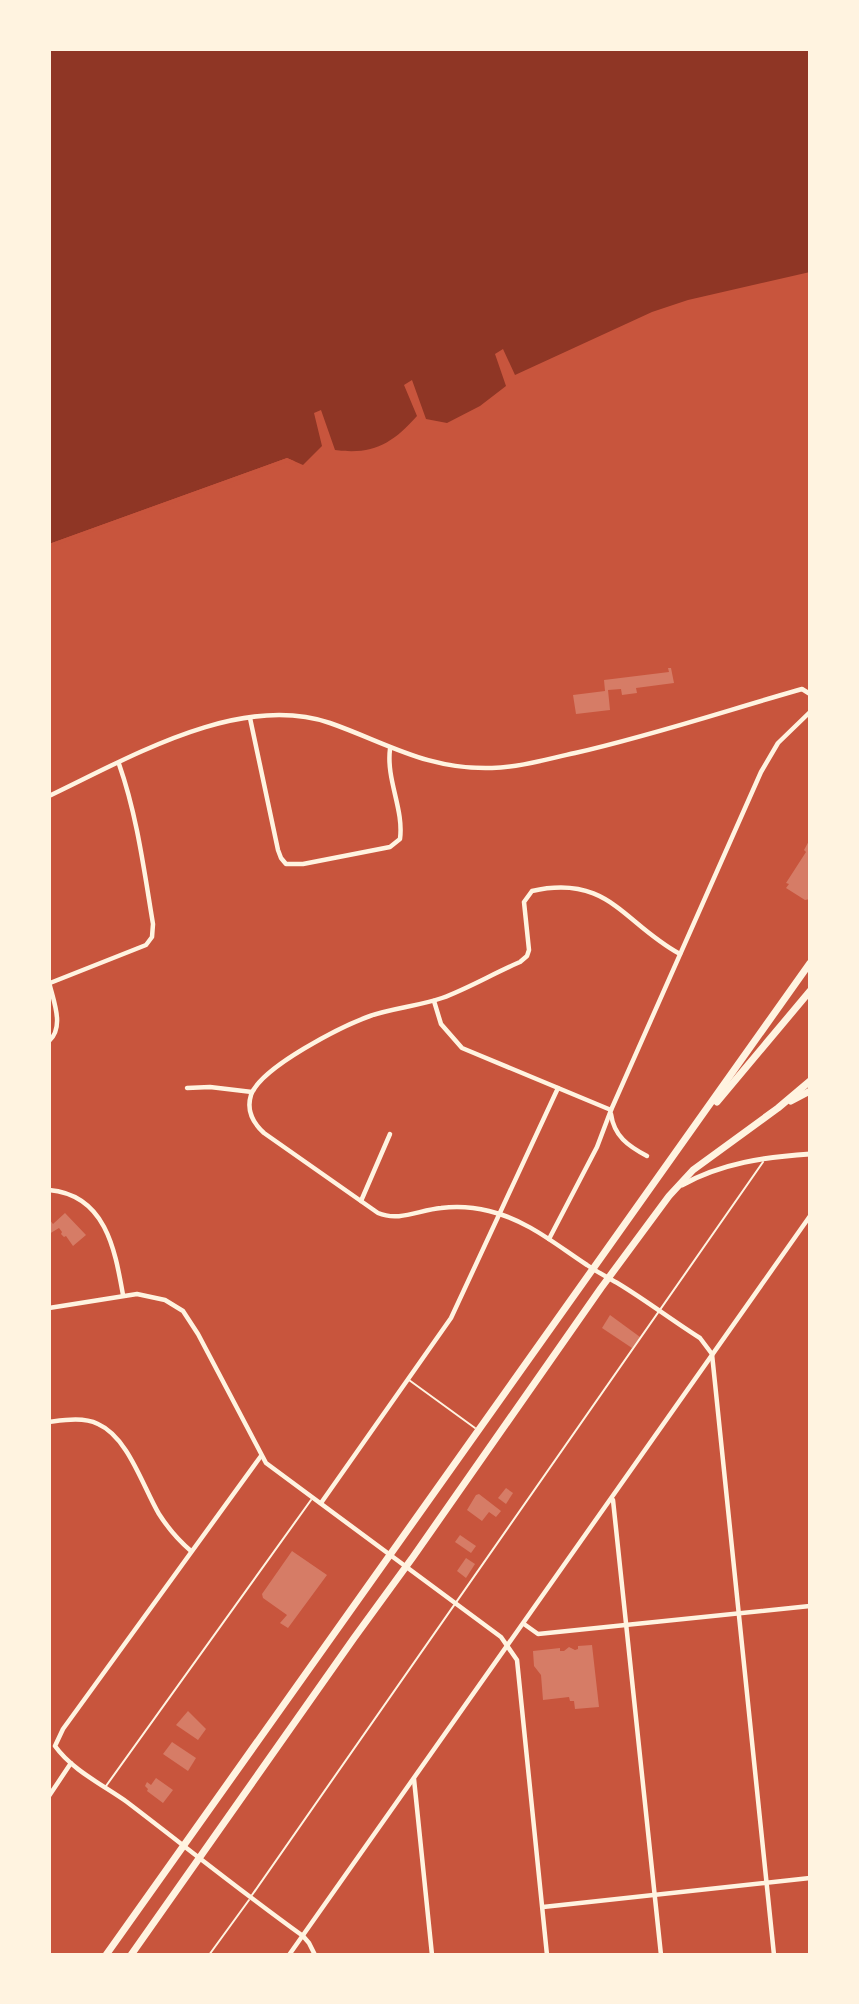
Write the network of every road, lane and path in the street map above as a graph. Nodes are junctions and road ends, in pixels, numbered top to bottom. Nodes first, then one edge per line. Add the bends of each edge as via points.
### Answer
1 (810, 694) edge
2 (810, 712) edge
3 (250, 718) junction
4 (390, 749) junction
5 (119, 764) junction
6 (49, 796) edge
7 (680, 954) junction
8 (810, 963) edge
9 (49, 982) edge
10 (810, 991) edge
11 (433, 1001) junction
12 (49, 1041) edge
13 (810, 1081) edge
14 (187, 1088) dead end
15 (558, 1088) junction
16 (810, 1091) edge
17 (252, 1092) junction
18 (778, 1108) junction
19 (611, 1110) junction
20 (702, 1117) junction
21 (390, 1134) dead end
22 (810, 1154) edge
23 (647, 1156) dead end
24 (766, 1158) junction
25 (680, 1186) junction
26 (49, 1190) edge
27 (361, 1201) junction
28 (498, 1213) junction
29 (808, 1218) edge
30 (810, 1229) edge
31 (550, 1239) junction
32 (593, 1269) junction
33 (608, 1278) junction
34 (123, 1295) junction
35 (49, 1308) edge
36 (659, 1311) junction
37 (712, 1354) junction
38 (408, 1379) junction
39 (49, 1422) edge
40 (478, 1430) junction
41 (261, 1456) junction
42 (313, 1497) junction
43 (612, 1499) junction
44 (321, 1503) junction
45 (191, 1551) junction
46 (392, 1555) junction
47 (406, 1566) junction
48 (456, 1603) junction
49 (810, 1606) edge
50 (739, 1613) junction
51 (524, 1624) junction
52 (626, 1625) junction
53 (509, 1646) junction
54 (71, 1763) junction
55 (414, 1778) junction
56 (106, 1787) junction
57 (49, 1796) edge
58 (184, 1846) junction
59 (199, 1859) junction
60 (810, 1878) edge
61 (766, 1883) junction
62 (655, 1895) junction
63 (251, 1898) junction
64 (542, 1907) junction
65 (303, 1936) junction
66 (106, 1955) edge
67 (131, 1955) edge
68 (209, 1955) edge
69 (289, 1955) edge
70 (315, 1955) edge
71 (432, 1955) edge
72 (547, 1955) edge
73 (661, 1955) edge
74 (774, 1955) edge

1 - 4 street via 802,689 628,741 511,766 470,768
2 - 7 street via 778,743 761,772
3 - 4 street via 308,718
3 - 4 street via 278,850 286,864 390,847 400,839
3 - 5 street via 189,732
5 - 6 street
5 - 9 street via 136,829 152,937 134,951
7 - 11 street via 592,892 565,887 532,891 524,902 527,956
7 - 19 street
8 - 20 main road
9 - 12 street via 57,1023 56,1034
10 - 20 main road
11 - 15 street via 441,1024 462,1048
11 - 17 street via 392,1009 340,1028 279,1067
13 - 18 main road
14 - 17 street
15 - 19 street
15 - 28 street
16 - 18 main road
17 - 27 street via 251,1116 259,1129
18 - 25 main road via 714,1154
19 - 23 street via 613,1126 622,1140
19 - 31 street
20 - 32 main road
21 - 27 street
22 - 24 street
24 - 25 street via 701,1174
24 - 36 lane
25 - 33 main road
26 - 34 street via 80,1201 103,1224 114,1248
27 - 28 street via 378,1213 393,1216 442,1208
28 - 31 street
28 - 38 street via 451,1318
29 - 30 street
29 - 37 street
31 - 32 street
32 - 33 street
32 - 40 main road
33 - 36 street
33 - 47 main road
34 - 35 street
34 - 41 street via 149,1295 183,1311
36 - 37 street via 700,1338
36 - 48 lane
37 - 43 street
37 - 50 street
38 - 40 lane
38 - 44 street
39 - 45 street via 97,1423 117,1438 158,1512
40 - 46 main road
41 - 42 street
41 - 45 street
42 - 44 street
42 - 56 lane
43 - 51 street
43 - 52 street
44 - 46 street
45 - 54 street via 63,1729 55,1746
46 - 47 street
46 - 58 main road
47 - 48 street
47 - 59 main road
48 - 53 street
48 - 63 lane
49 - 50 street
50 - 52 street
50 - 61 street
51 - 52 street via 538,1634
51 - 53 street
52 - 62 street
53 - 55 street
53 - 64 street via 517,1660
54 - 56 street
54 - 57 street
55 - 65 street
55 - 71 street
56 - 58 street
58 - 59 street
58 - 66 main road
59 - 63 street
59 - 67 main road
60 - 61 street
61 - 62 street
61 - 74 street
62 - 64 street
62 - 73 street
63 - 65 street
63 - 68 lane
64 - 72 street
65 - 69 street
65 - 70 street

